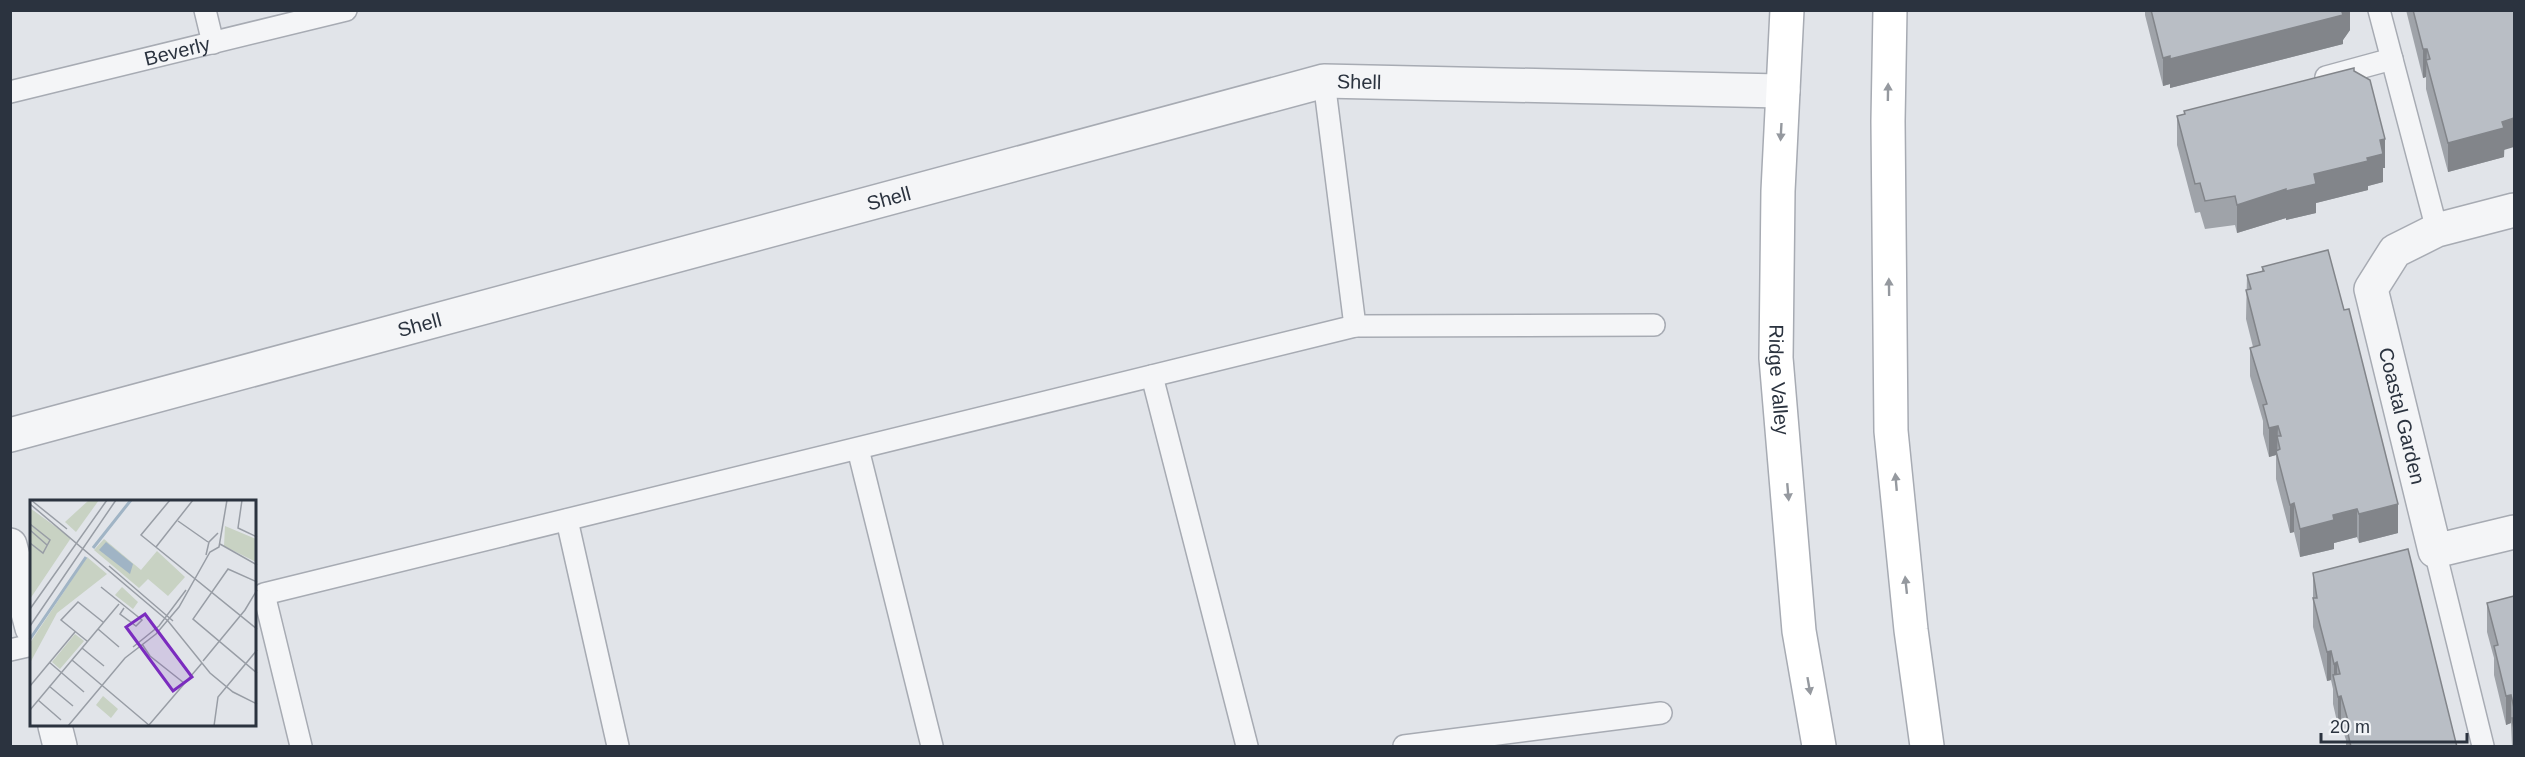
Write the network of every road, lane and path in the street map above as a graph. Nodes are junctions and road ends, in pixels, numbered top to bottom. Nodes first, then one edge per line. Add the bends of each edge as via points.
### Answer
1 (205, 10) edge
2 (346, 10) edge
3 (1787, 10) edge
4 (1890, 10) edge
5 (2379, 10) edge
6 (213, 43) junction
7 (2392, 60) junction
8 (1324, 81) junction
9 (2304, 82) edge
10 (1783, 91) junction
11 (10, 92) edge
12 (2514, 210) edge
13 (2437, 230) junction
14 (1654, 325) dead end
15 (1355, 327) junction
16 (1152, 376) junction
17 (10, 435) edge
18 (858, 449) junction
19 (567, 520) junction
20 (2514, 531) edge
21 (10, 545) edge
22 (2435, 551) junction
23 (30, 620) edge
24 (1911, 630) junction
25 (30, 645) edge
26 (10, 650) edge
27 (1660, 713) dead end
28 (55, 727) edge
29 (60, 747) edge
30 (301, 747) edge
31 (618, 747) edge
32 (932, 747) edge
33 (1247, 747) edge
34 (1404, 747) edge
35 (1819, 747) edge
36 (1927, 747) edge
37 (1951, 747) edge
38 (2483, 747) edge

1 - 6 lane
2 - 6 lane, Beverly
3 - 10 main road, Ridge Valley
24 -> 4 main road via 1891,431
5 - 7 lane
6 - 11 lane, Beverly
7 - 9 lane
7 - 13 lane
8 - 10 street, Shell
8 - 15 lane
8 - 17 street, Shell
10 -> 35 main road, Ridge Valley via 1776,358 1799,631
12 - 13 street, Coastal Garden
13 - 22 street, Coastal Garden via 2395,251 2371,289
14 - 15 lane
15 - 16 lane
16 - 18 lane
16 - 33 lane
18 - 19 lane
18 - 32 lane
19 - 30 lane via 264,594
19 - 31 lane
20 - 22 street
21 - 23 street
22 - 38 lane
24 - 36 main road
24 - 37 main road
25 - 26 lane
27 - 34 lane
28 - 29 street

